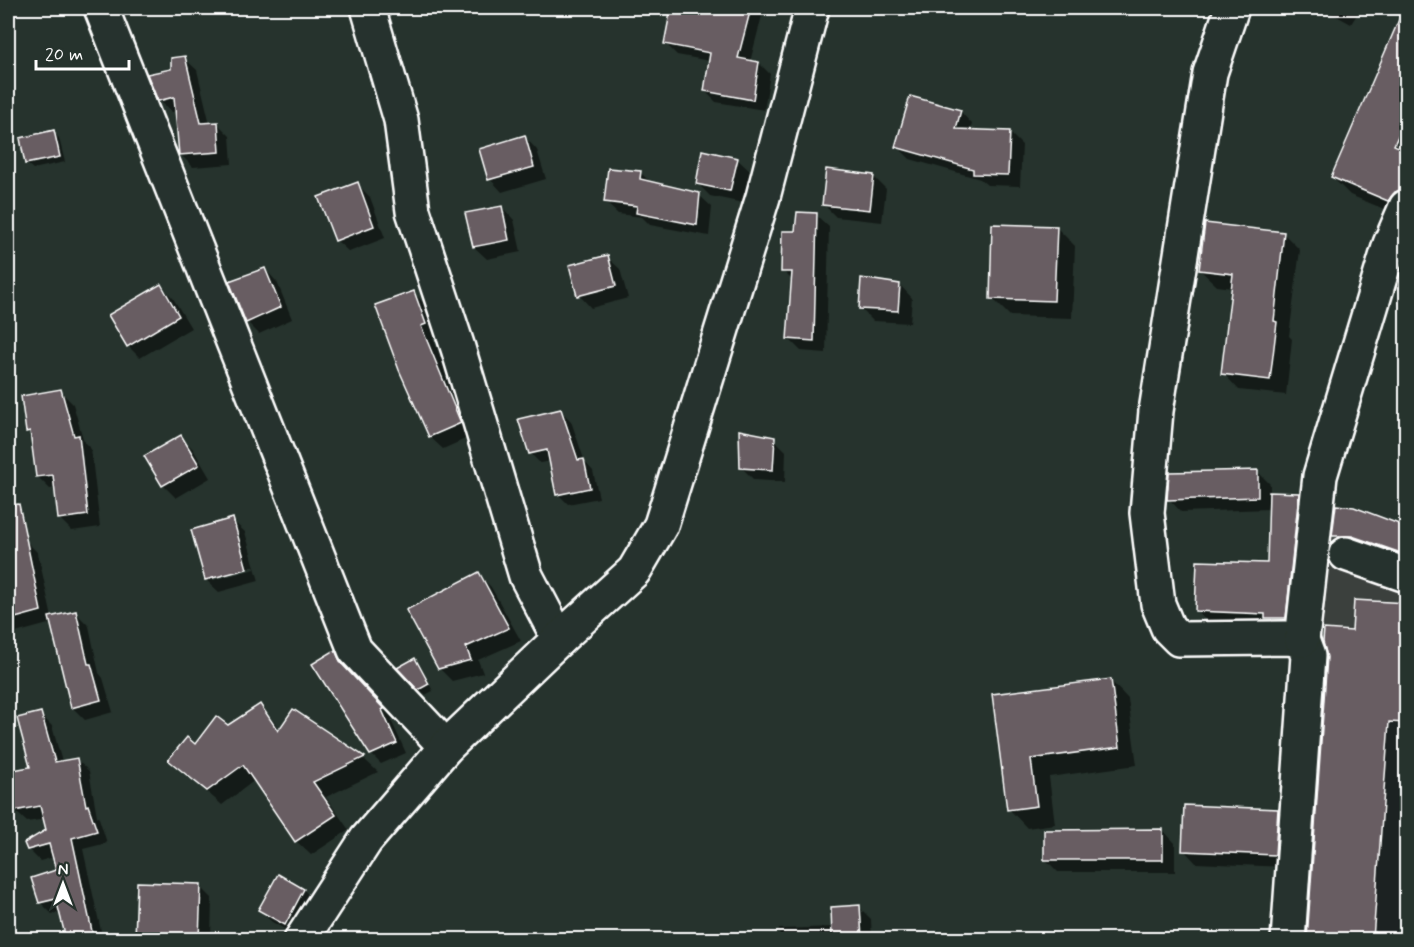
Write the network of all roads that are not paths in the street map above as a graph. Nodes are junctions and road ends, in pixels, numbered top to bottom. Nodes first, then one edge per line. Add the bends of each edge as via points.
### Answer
1 (101, 8) edge
2 (368, 8) edge
3 (812, 8) edge
4 (1232, 8) edge
5 (1407, 207) edge
6 (1346, 554) dead end
7 (1407, 575) edge
8 (559, 639) junction
9 (1302, 640) junction
10 (446, 747) junction
11 (301, 939) edge
12 (1288, 939) edge

1 - 10 street via 356,650
2 - 8 street via 401,120 413,211 526,576
3 - 8 street via 763,197 661,525 634,571
4 - 9 street via 1210,73 1156,411 1147,513 1158,604 1168,628 1179,639
5 - 9 street via 1390,244 1320,476
6 - 7 street
8 - 10 street
9 - 12 street via 1308,656
10 - 11 street via 366,840

